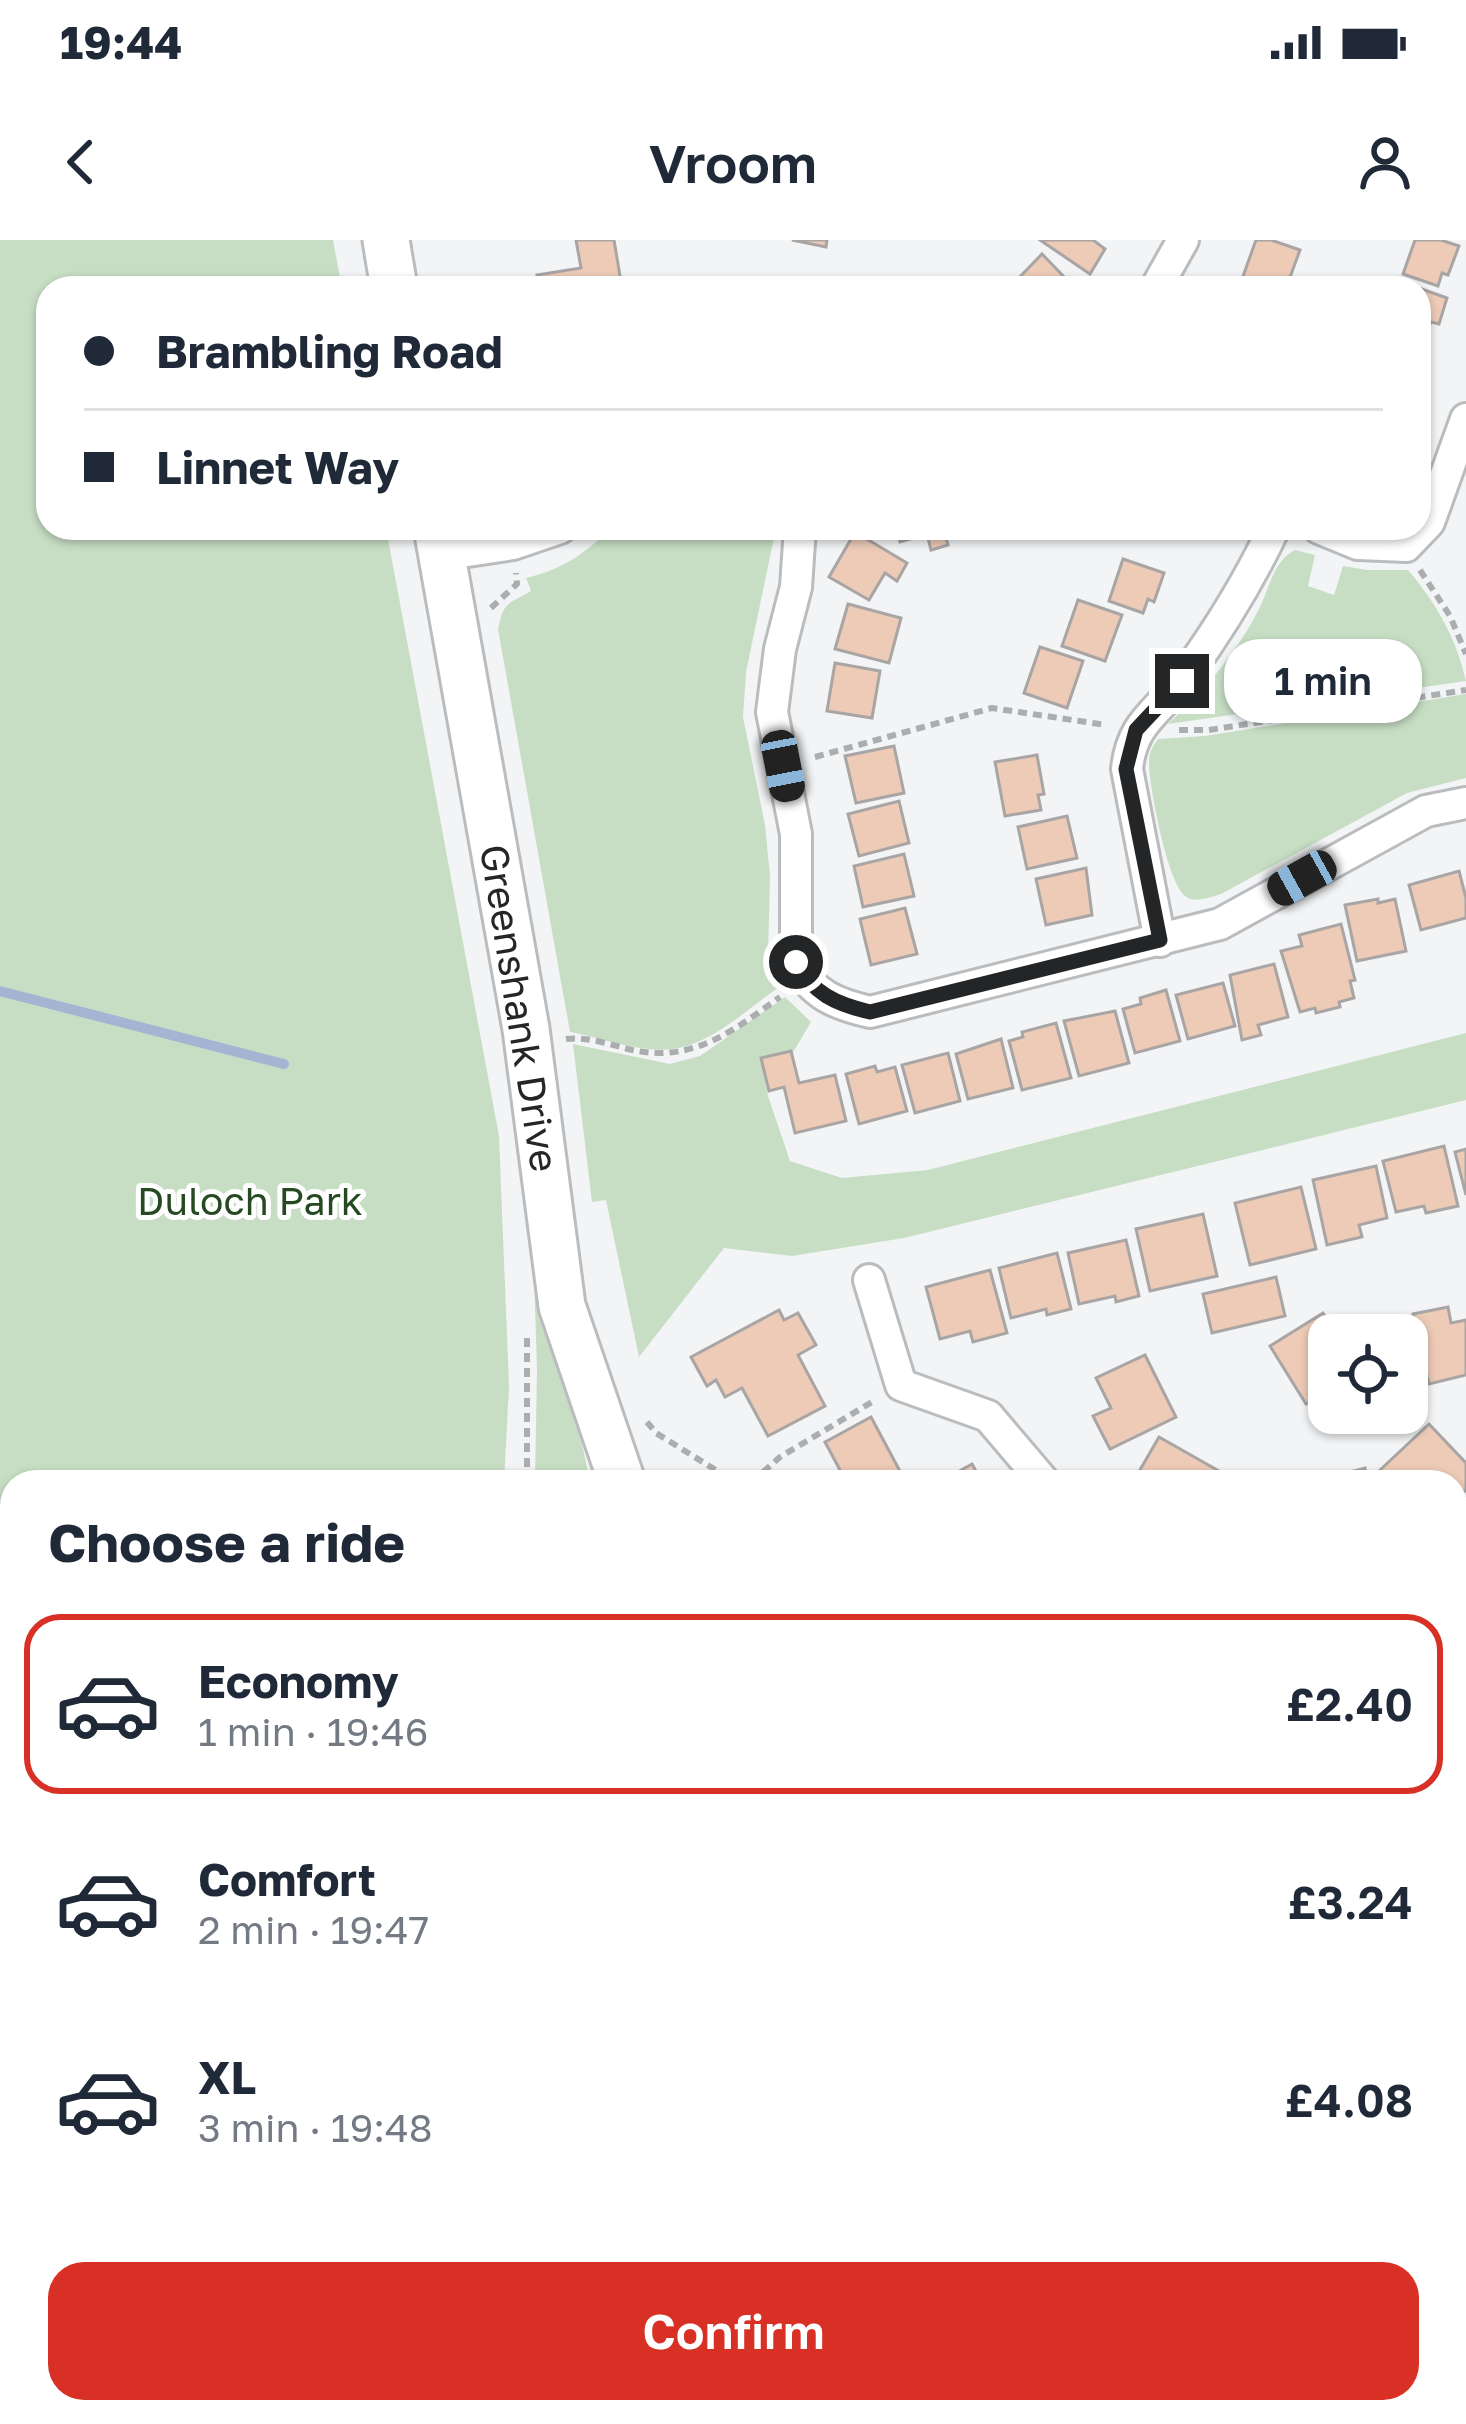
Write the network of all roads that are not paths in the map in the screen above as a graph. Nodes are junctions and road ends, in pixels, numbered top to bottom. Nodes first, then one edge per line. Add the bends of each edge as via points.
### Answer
1 (386, 240) edge
2 (1183, 240) edge
3 (392, 276) edge
4 (1163, 276) edge
5 (1466, 419) edge
6 (1431, 516) edge
7 (525, 540) edge
8 (799, 540) edge
9 (1268, 540) edge
10 (1348, 540) edge
11 (1412, 540) edge
12 (439, 542) edge
13 (1466, 803) edge
14 (1160, 940) junction
15 (869, 1280) dead end
16 (618, 1470) edge
17 (1033, 1470) edge

1 - 3 street
2 - 4 street
5 - 6 street
7 - 12 street
8 - 14 street via 772,712 796,834 796,962 805,980 833,1003 870,1012
9 - 14 street via 1182,681 1136,730 1126,769
10 - 11 street
12 - 16 street, Greenshank Drive via 526,1029 562,1306
13 - 14 street via 1426,811 1220,924
15 - 17 street via 901,1385 988,1416

